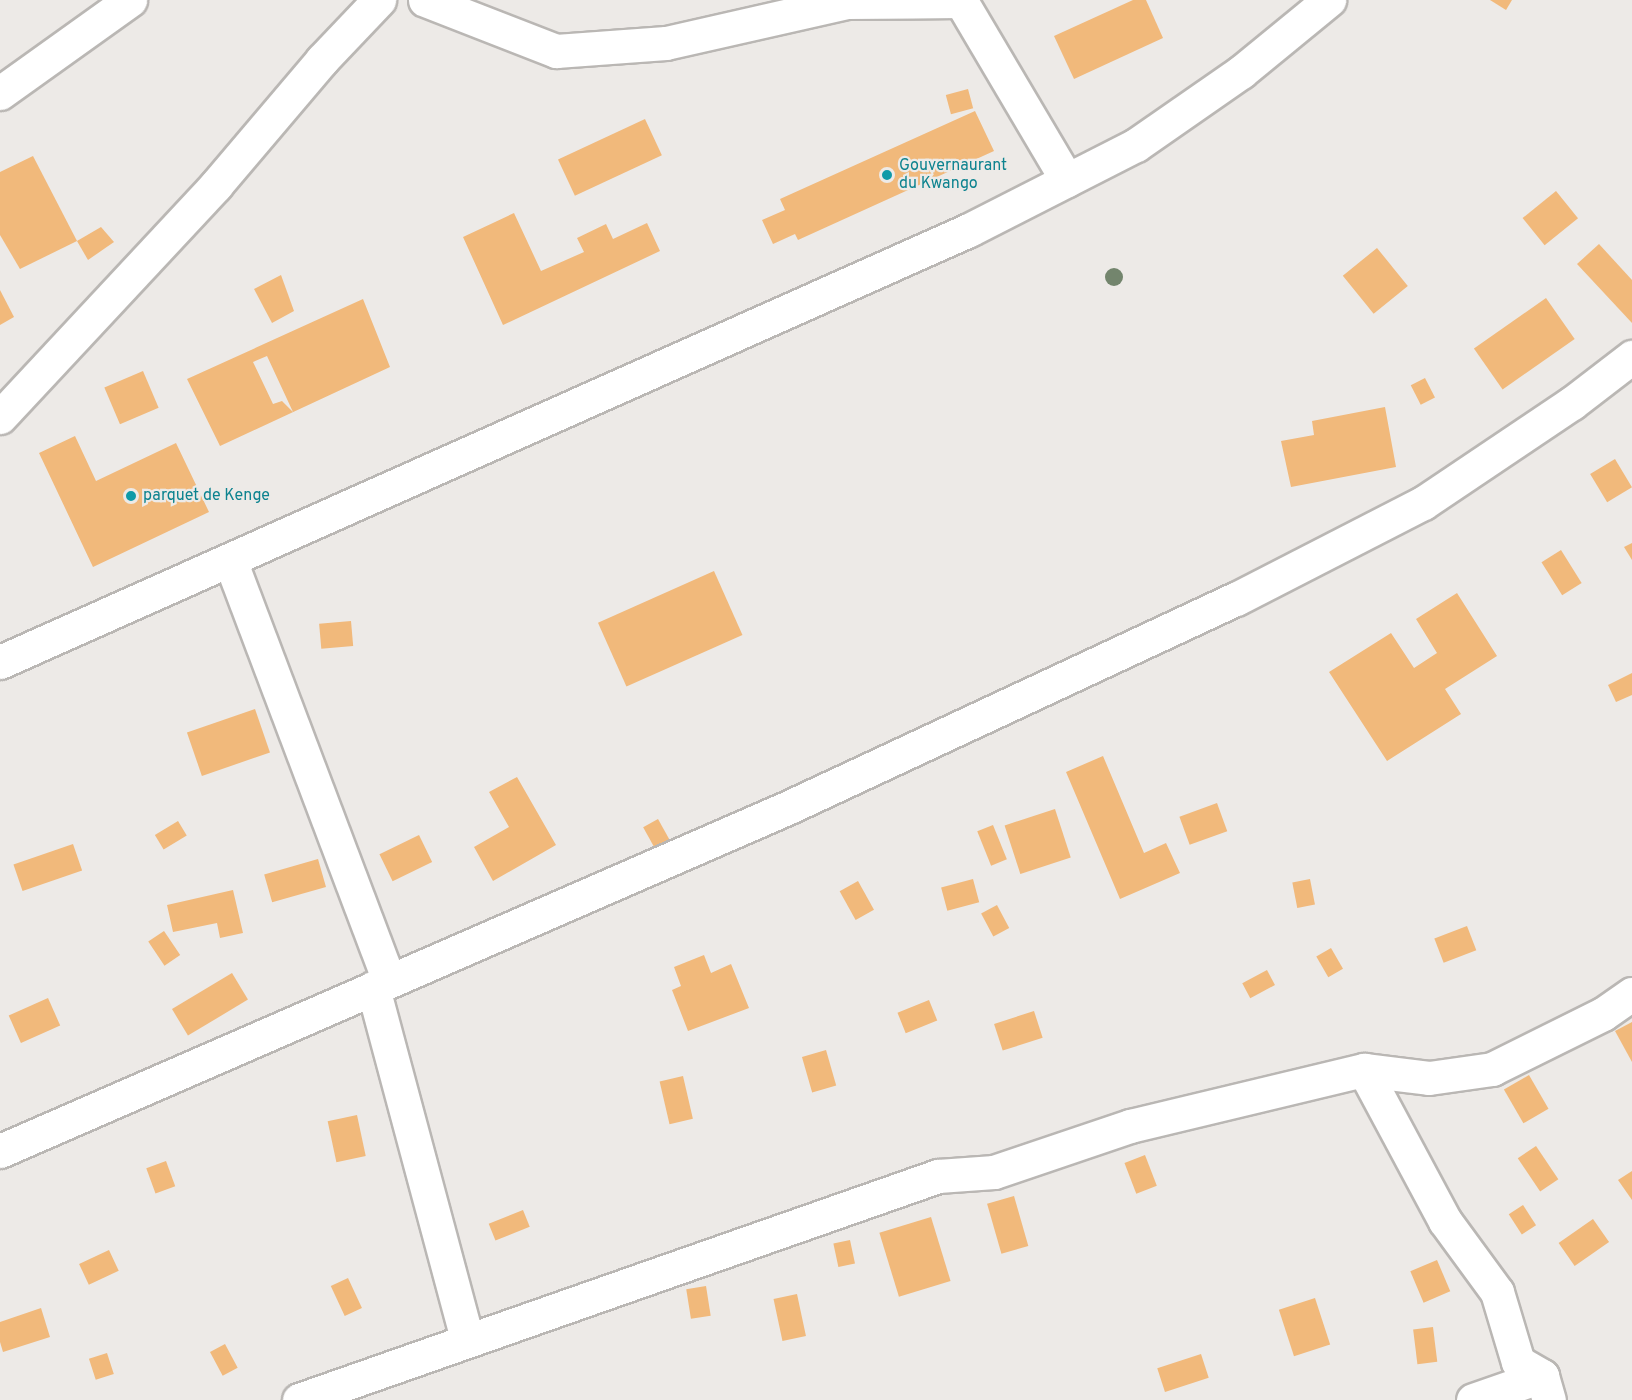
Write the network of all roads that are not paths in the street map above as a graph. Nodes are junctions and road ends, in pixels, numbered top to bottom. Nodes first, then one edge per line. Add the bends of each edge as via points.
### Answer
1 (130, 0) edge
2 (379, 0) edge
3 (425, 0) edge
4 (961, 0) edge
5 (1329, 0) edge
6 (0, 93) edge
7 (1067, 180) junction
8 (1632, 357) edge
9 (0, 417) edge
10 (230, 560) junction
11 (0, 662) edge
12 (381, 985) junction
13 (1632, 994) edge
14 (1364, 1070) junction
15 (0, 1151) edge
16 (467, 1340) junction
17 (1545, 1388) edge
18 (299, 1400) edge
19 (1473, 1400) edge

1 - 6 street
2 - 9 street via 322,60 216,185
3 - 4 street via 556,51 666,43 847,2
4 - 7 street
5 - 7 street via 1241,72 1145,138
7 - 10 street via 969,230
8 - 12 street via 1572,403 1423,503 1236,600 787,807
10 - 11 street
10 - 12 street
12 - 15 street
12 - 16 street
13 - 14 street via 1603,1014 1491,1069 1430,1078
14 - 16 street via 1130,1126 994,1172 939,1176
14 - 17 street via 1445,1221 1497,1292 1518,1362
16 - 18 street
17 - 19 street

